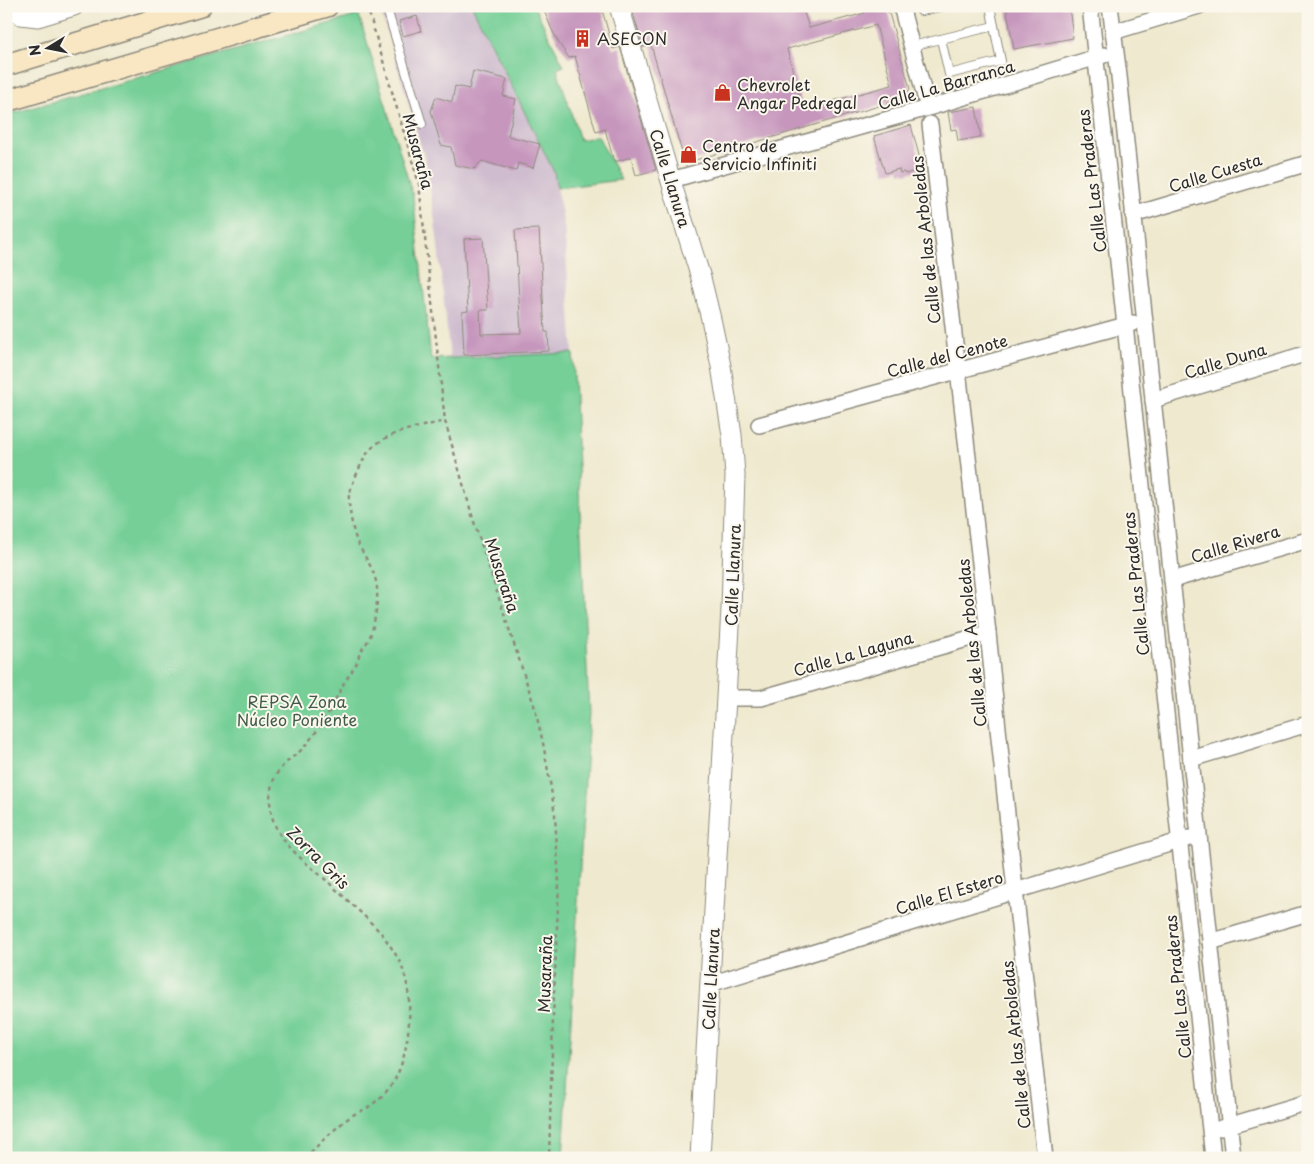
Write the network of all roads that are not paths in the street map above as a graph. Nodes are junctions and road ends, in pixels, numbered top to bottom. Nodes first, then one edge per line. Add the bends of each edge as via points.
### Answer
1 (7, 6) edge
2 (74, 6) edge
3 (200, 6) edge
4 (326, 6) edge
5 (386, 6) edge
6 (619, 6) edge
7 (901, 6) edge
8 (919, 6) edge
9 (942, 6) edge
10 (990, 6) edge
11 (1090, 6) edge
12 (1110, 6) edge
13 (1199, 6) edge
14 (994, 26) junction
15 (1113, 32) junction
16 (941, 39) junction
17 (912, 46) junction
18 (1115, 51) junction
19 (1095, 58) junction
20 (6, 65) edge
21 (6, 101) edge
22 (928, 108) junction
23 (422, 124) dead end
24 (930, 124) dead end
25 (1308, 163) edge
26 (671, 180) junction
27 (1133, 215) junction
28 (1144, 320) junction
29 (1125, 325) junction
30 (1308, 353) edge
31 (957, 370) junction
32 (1153, 400) junction
33 (759, 425) dead end
34 (1308, 540) edge
35 (1172, 580) junction
36 (988, 633) junction
37 (726, 698) junction
38 (1308, 724) edge
39 (1191, 758) junction
40 (1199, 835) junction
41 (1179, 840) junction
42 (1015, 890) junction
43 (1308, 913) edge
44 (1210, 942) junction
45 (710, 984) junction
46 (1308, 1102) edge
47 (1229, 1125) junction
48 (1210, 1132) junction
49 (1041, 1157) edge
50 (700, 1158) edge
51 (1213, 1158) edge
52 (1232, 1158) edge

1 - 2 street via 21,15 38,17
3 - 20 main road
4 - 21 main road
5 - 23 lane
6 - 26 street, Calle Llanura
7 - 17 street
8 - 9 lane via 921,11
10 - 14 lane
11 - 19 street, Calle Las Praderas
12 - 15 street
13 - 15 street
14 - 16 lane
14 - 16 lane via 1001,61 949,74
15 - 18 street
16 - 17 lane
17 - 22 street
18 - 19 street, Calle La Barranca
18 - 27 street
19 - 22 street, Calle La Barranca
19 - 29 street, Calle Las Praderas
22 - 26 street, Calle La Barranca
24 - 31 street, Calle de las Arboledas
25 - 27 street, Calle Cuesta
26 - 37 street, Calle Llanura via 711,319 732,435 735,492
27 - 28 street
28 - 29 street, Calle del Cenote
28 - 32 street
29 - 31 street, Calle del Cenote
29 - 41 street, Calle Las Praderas
30 - 32 street, Calle Duna
31 - 33 street, Calle del Cenote
31 - 36 street, Calle de las Arboledas
32 - 35 street
34 - 35 street, Calle Rivera
35 - 39 street
36 - 37 street, Calle La Laguna via 761,698
36 - 42 street, Calle de las Arboledas
37 - 45 street, Calle Llanura
38 - 39 street
39 - 40 street
40 - 41 street, Calle El Estero
40 - 44 street
41 - 42 street, Calle El Estero
41 - 48 street, Calle Las Praderas
42 - 45 street, Calle El Estero
42 - 49 street, Calle de las Arboledas
43 - 44 street
44 - 47 street
45 - 50 street, Calle Llanura
46 - 47 street
47 - 48 street
47 - 52 street
48 - 51 street, Calle Las Praderas

